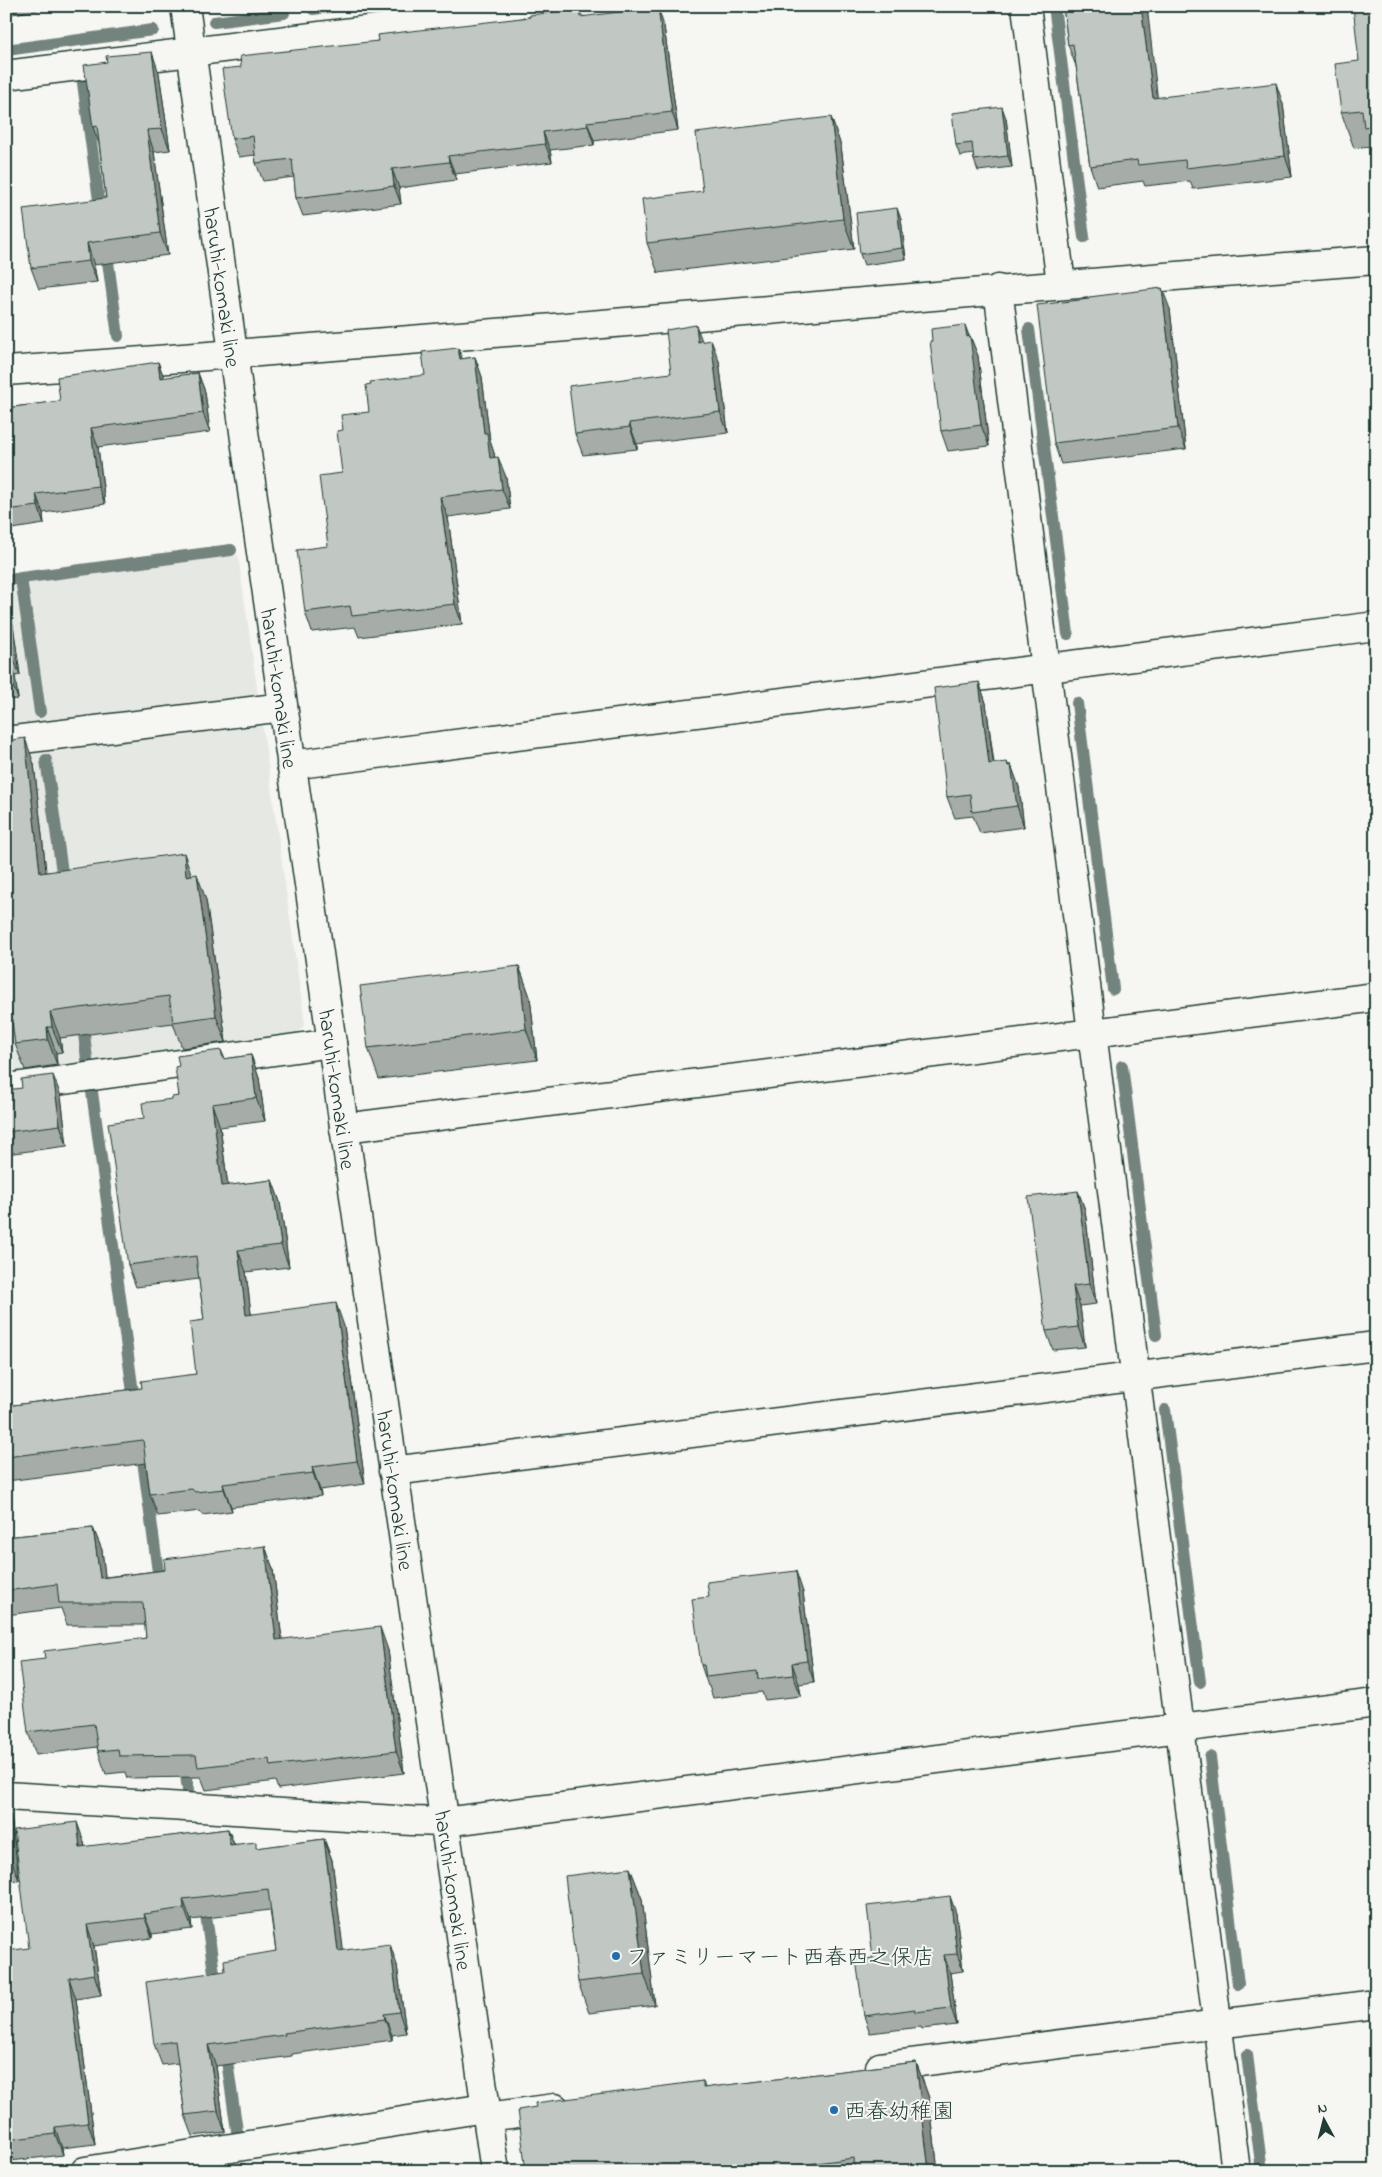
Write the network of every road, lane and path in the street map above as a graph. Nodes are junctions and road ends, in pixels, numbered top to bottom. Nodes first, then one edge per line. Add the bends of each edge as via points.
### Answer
1 (185, 6) edge
2 (562, 6) edge
3 (1026, 6) edge
4 (191, 52) junction
5 (6, 75) edge
6 (1376, 260) edge
7 (1062, 284) junction
8 (998, 289) junction
9 (232, 355) junction
10 (6, 371) edge
11 (1376, 626) edge
12 (1046, 668) junction
13 (283, 708) junction
14 (6, 741) edge
15 (291, 764) junction
16 (1376, 997) edge
17 (1092, 1033) junction
18 (332, 1043) junction
19 (6, 1088) edge
20 (344, 1128) junction
21 (1376, 1346) edge
22 (1135, 1376) junction
23 (393, 1471) junction
24 (1376, 1703) edge
25 (1180, 1728) junction
26 (6, 1796) edge
27 (444, 1822) junction
28 (1376, 2004) edge
29 (1217, 2024) junction
30 (858, 2070) edge
31 (581, 2104) edge
32 (486, 2112) junction
33 (85, 2171) edge
34 (495, 2171) edge
35 (1236, 2171) edge

1 - 4 street, haruhi-komaki line
2 - 4 street
3 - 7 street
4 - 5 street
4 - 9 street, haruhi-komaki line
6 - 7 street
7 - 8 street
8 - 9 street
8 - 12 street
9 - 10 street
9 - 13 street, haruhi-komaki line
11 - 12 street
12 - 15 street
12 - 17 street
13 - 14 street
13 - 15 street, haruhi-komaki line
15 - 18 street, haruhi-komaki line
16 - 17 street
17 - 20 street
17 - 22 street
18 - 19 street
18 - 20 street, haruhi-komaki line
20 - 23 street, haruhi-komaki line
21 - 22 street
22 - 23 street
22 - 25 street
23 - 27 street, haruhi-komaki line
24 - 25 street
25 - 27 street
25 - 29 street
26 - 27 street
27 - 32 street, haruhi-komaki line
28 - 29 street
29 - 30 street
29 - 35 street
31 - 32 street
32 - 33 street
32 - 34 street, haruhi-komaki line

